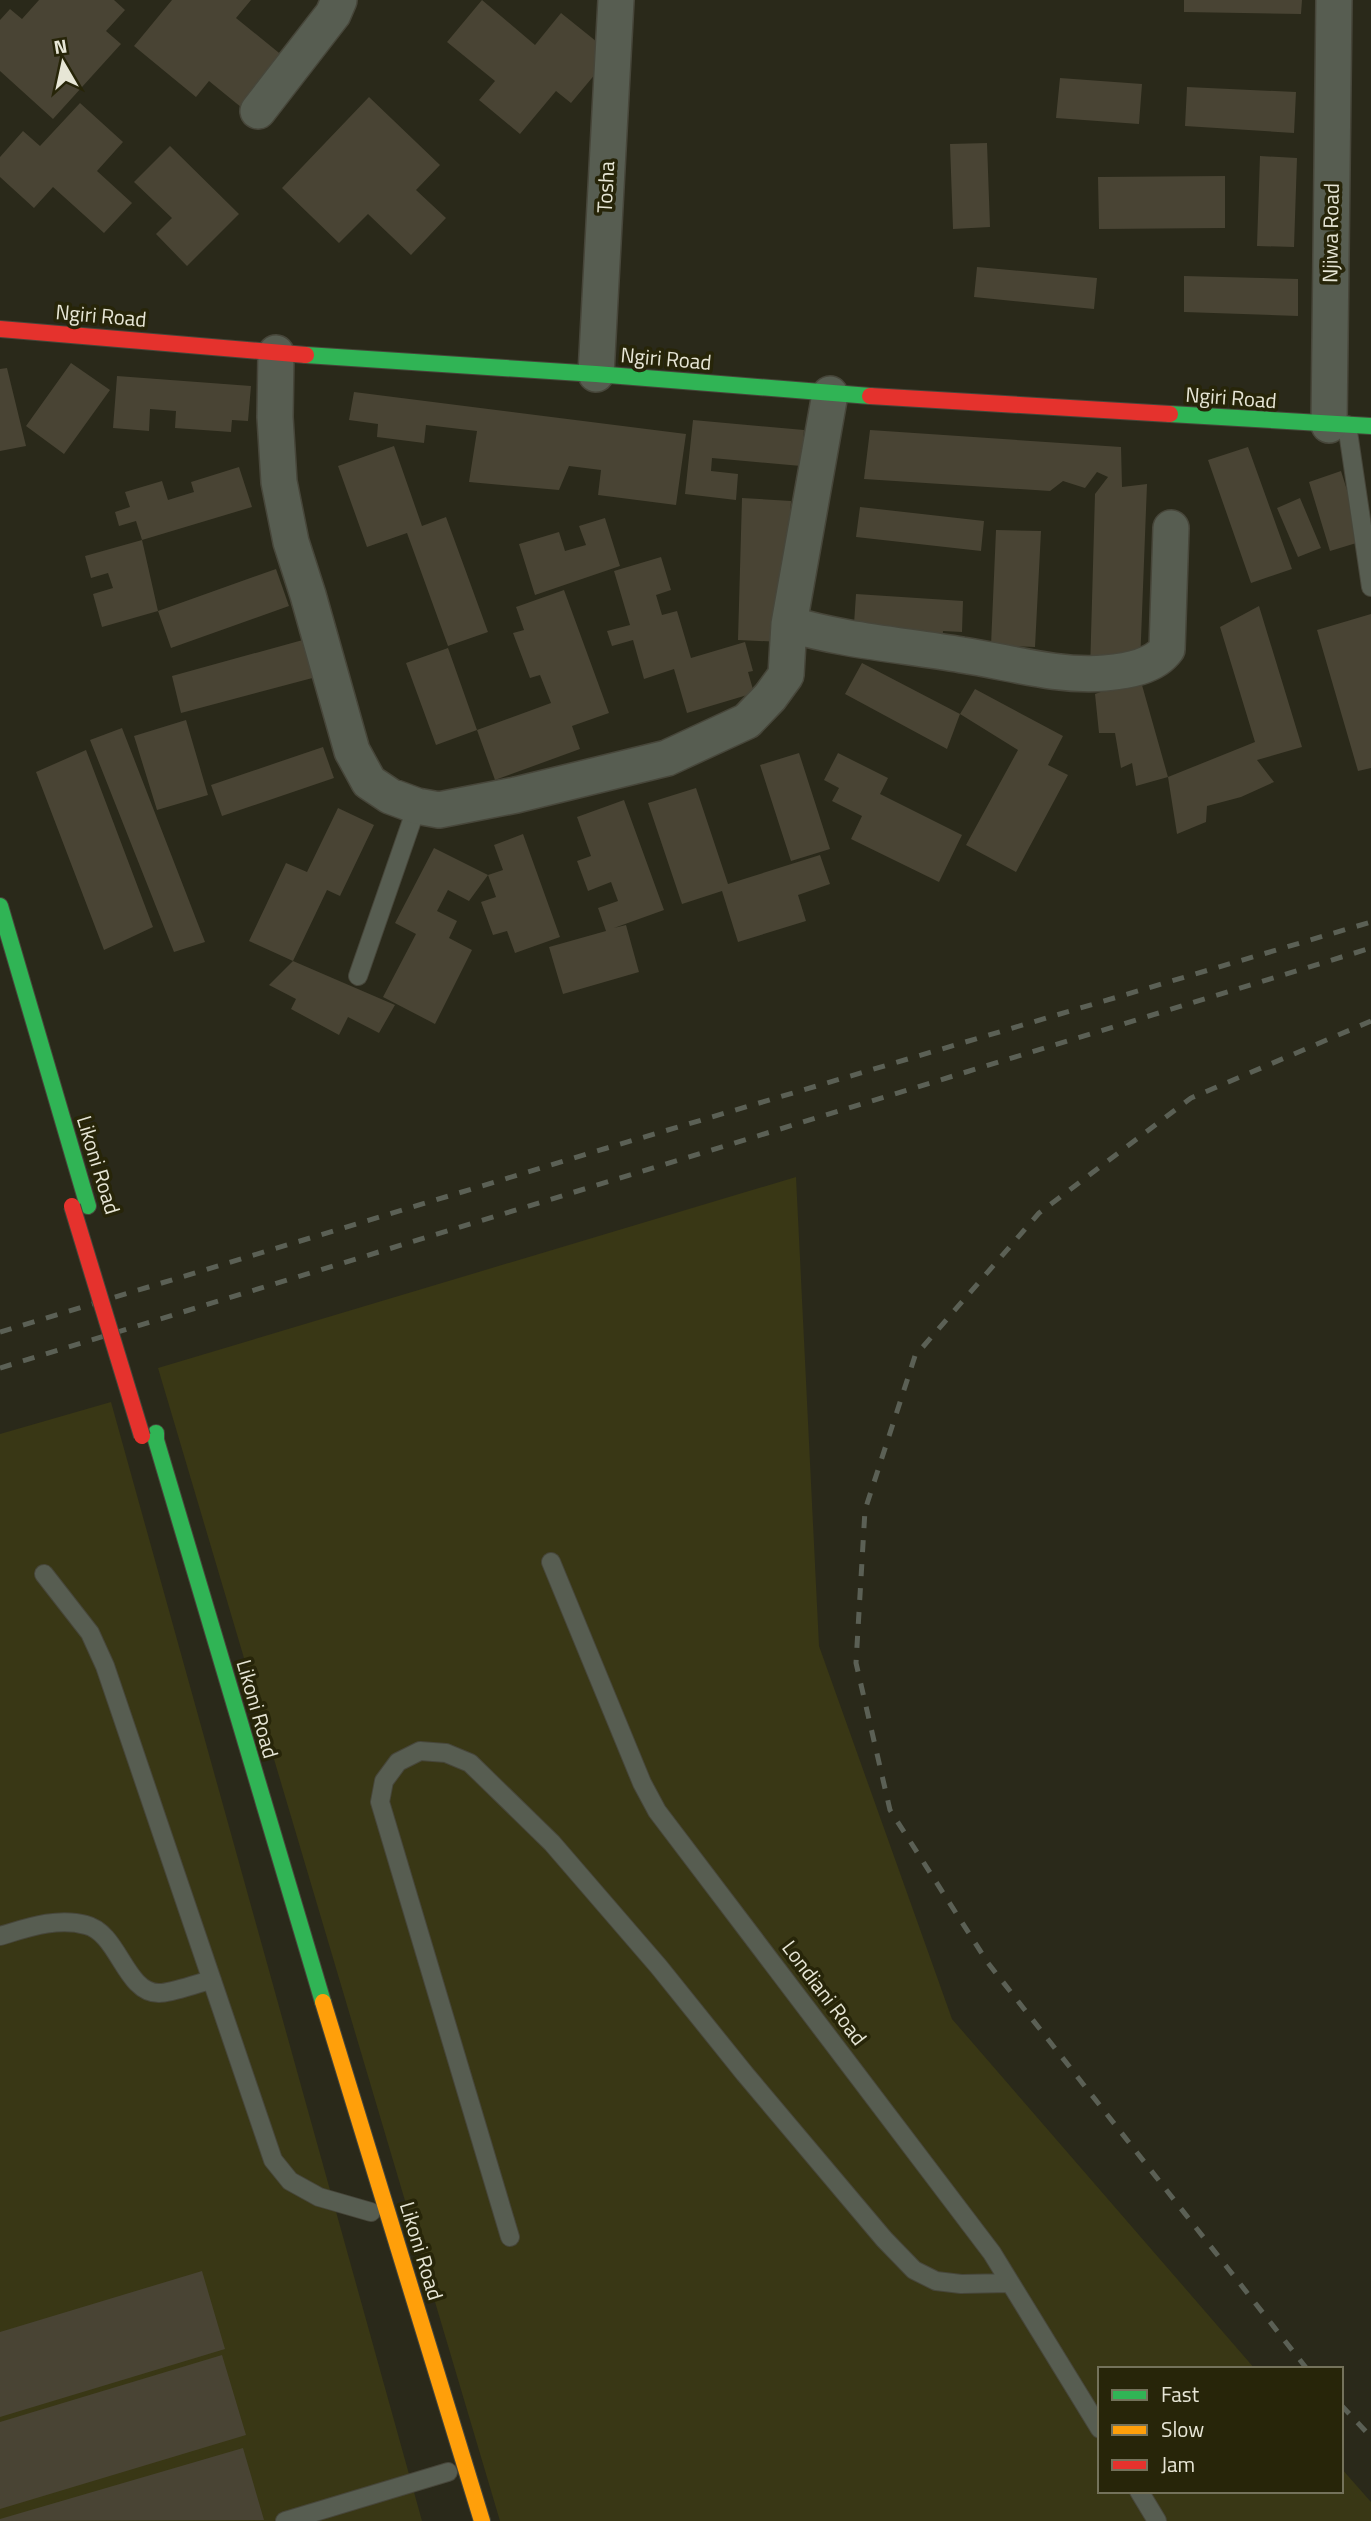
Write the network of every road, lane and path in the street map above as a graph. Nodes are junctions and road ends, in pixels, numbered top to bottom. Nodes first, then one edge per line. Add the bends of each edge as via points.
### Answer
1 (339, 0) edge
2 (616, 0) edge
3 (1334, 0) edge
4 (258, 111) dead end
5 (0, 329) edge
6 (276, 353) junction
7 (596, 374) junction
8 (830, 394) junction
9 (1338, 425) junction
10 (1371, 426) edge
11 (1171, 528) dead end
12 (1371, 587) edge
13 (789, 624) junction
14 (417, 806) junction
15 (0, 906) edge
16 (358, 976) dead end
17 (60, 1167) dead end
18 (80, 1206) junction
19 (149, 1434) junction
20 (551, 1562) dead end
21 (44, 1574) dead end
22 (0, 1937) edge
23 (212, 1980) junction
24 (373, 2218) joint
25 (510, 2237) dead end
26 (1010, 2283) junction
27 (1098, 2426) edge
28 (448, 2472) dead end
29 (1140, 2493) edge
30 (285, 2521) edge
31 (482, 2521) edge
32 (1157, 2521) edge

1 - 4 street
2 - 7 street, Tosha
3 - 9 street, Njiwa Road
5 - 6 street, Ngiri Road
6 - 7 street, Ngiri Road
6 - 14 street via 279,482 291,542 352,751 369,782
7 - 8 street, Ngiri Road
8 - 9 street, Ngiri Road
8 - 13 street
9 - 10 street
9 - 12 lane
11 - 13 street via 1167,649 1150,664 1105,673 1066,673 823,635
13 - 14 street via 786,675 747,721 667,758 439,810
14 - 16 lane
15 - 18 street, Likoni Road
17 - 18 street, Likoni Road
18 - 19 street, Likoni Road, bridge
19 - 24 street, Likoni Road
19 - 31 street, Likoni Road via 160,1453
20 - 26 lane, Londiani Road via 657,1811 992,2253
21 - 23 lane via 90,1633 105,1666
22 - 23 lane via 36,1926 89,1925 111,1945 138,1986 158,1994
23 - 24 lane via 273,2160 290,2181
25 - 26 lane via 380,1802 384,1782 398,1762 420,1751 446,1753 470,1763 552,1843 914,2270 936,2281
26 - 27 lane, Londiani Road
28 - 30 lane
29 - 32 lane

